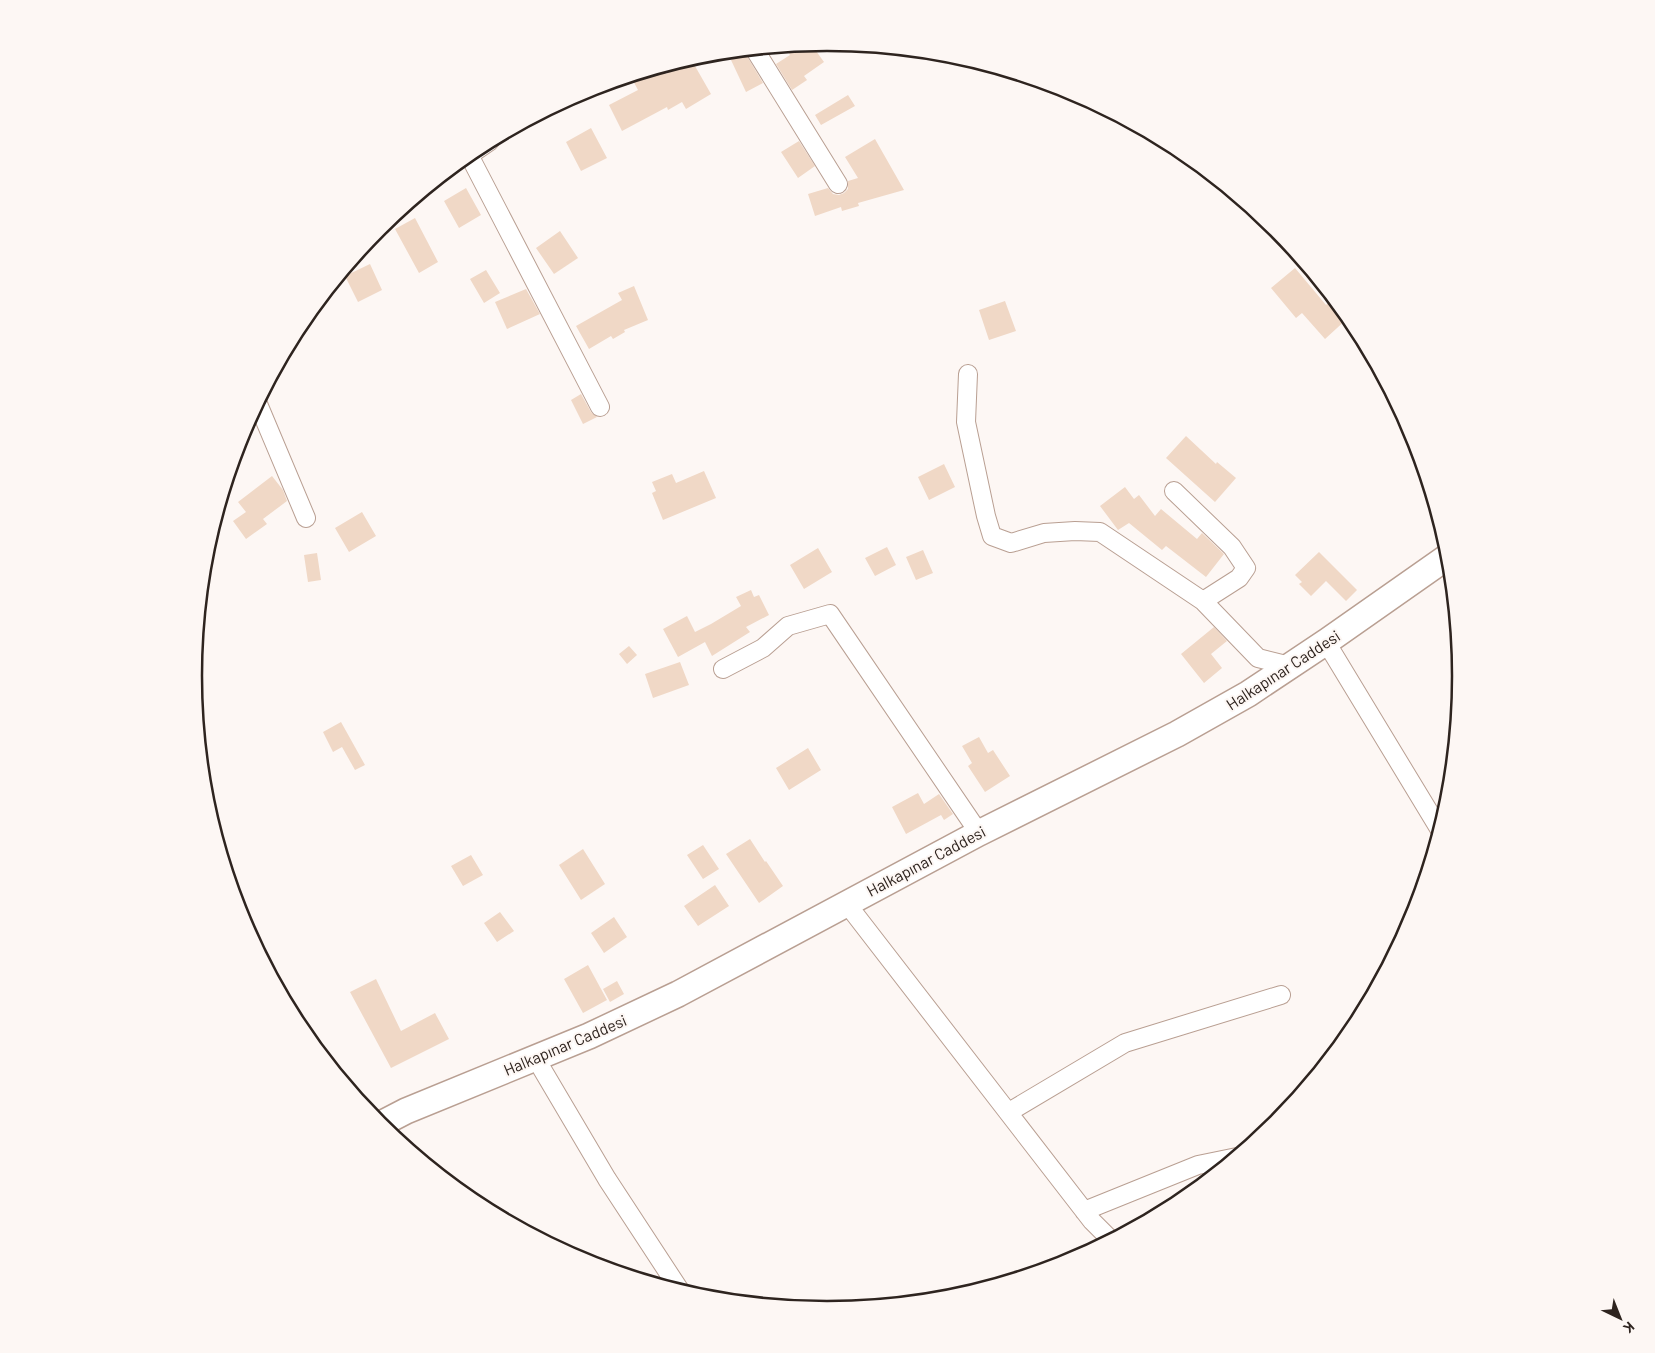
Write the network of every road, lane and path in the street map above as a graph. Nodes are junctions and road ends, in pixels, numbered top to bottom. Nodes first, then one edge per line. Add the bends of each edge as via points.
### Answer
1 (759, 56) edge
2 (472, 163) edge
3 (838, 184) dead end
4 (968, 374) dead end
5 (600, 407) dead end
6 (261, 412) edge
7 (1174, 492) dead end
8 (306, 518) dead end
9 (1442, 561) edge
10 (1203, 601) junction
11 (1326, 642) junction
12 (1290, 666) junction
13 (723, 669) dead end
14 (1435, 822) edge
15 (979, 833) junction
16 (847, 904) junction
17 (1281, 995) dead end
18 (542, 1069) dead end
19 (1009, 1112) junction
20 (387, 1121) edge
21 (1224, 1160) edge
22 (1084, 1211) junction
23 (1107, 1236) edge
24 (675, 1282) edge

1 - 3 street
2 - 5 street
4 - 10 street via 966,422 992,536 1011,543 1044,533 1100,532
6 - 8 street
7 - 10 street via 1232,547 1246,568 1239,578
9 - 11 main road, Halkapınar Caddesi
10 - 12 street via 1258,658
11 - 12 main road, Halkapınar Caddesi
11 - 14 street
12 - 15 main road, Halkapınar Caddesi via 1212,715
13 - 15 street via 763,648 788,626 830,614
15 - 16 main road, Halkapınar Caddesi
16 - 19 street
16 - 20 main road, Halkapınar Caddesi via 678,994 589,1036
17 - 19 street via 1125,1043
18 - 24 street via 607,1179
19 - 22 street
21 - 22 street via 1198,1166
22 - 23 street

